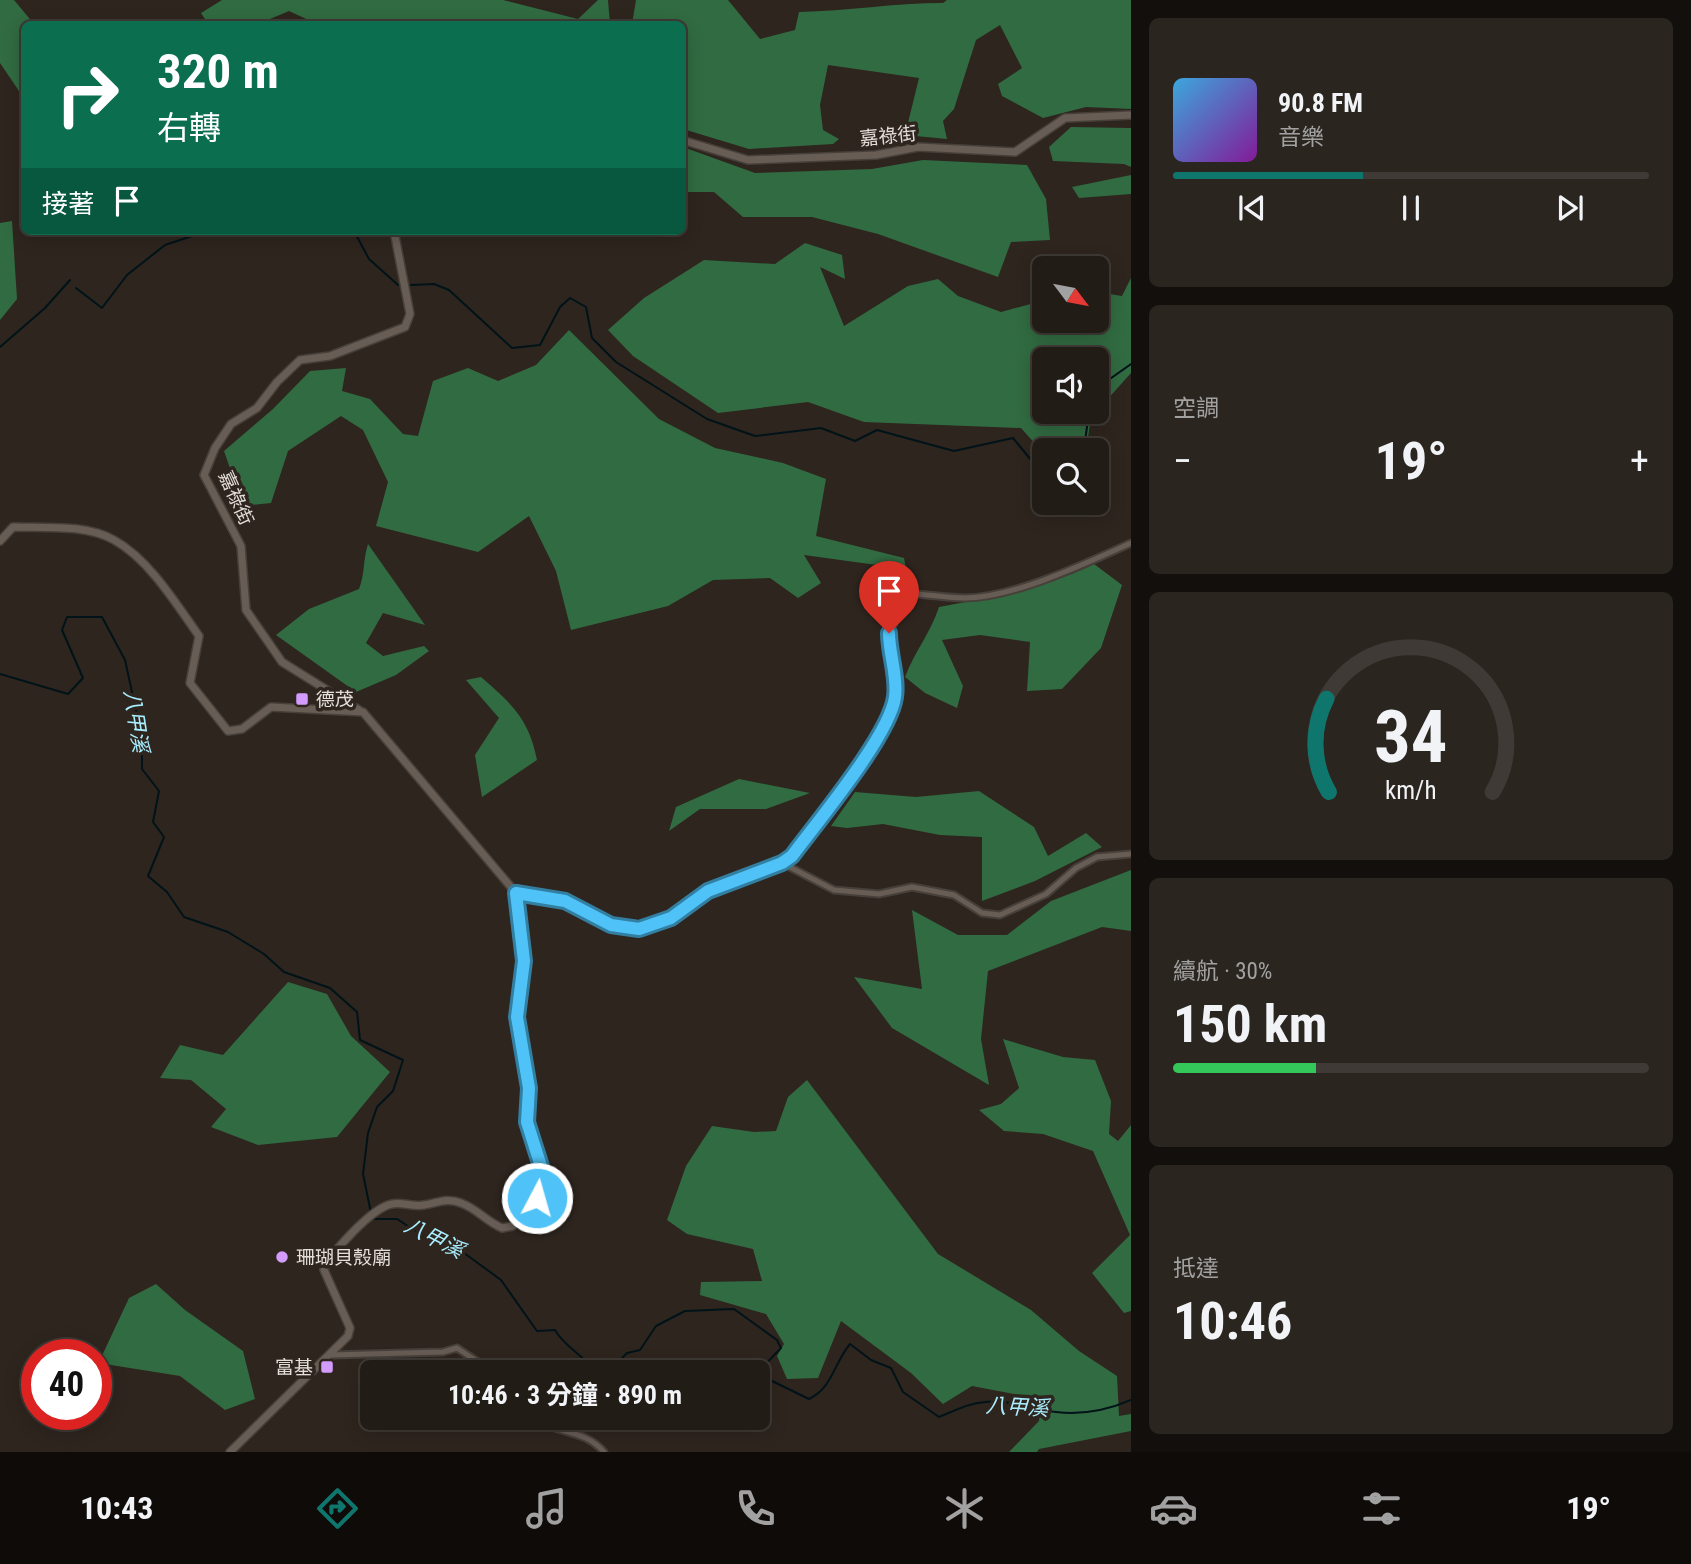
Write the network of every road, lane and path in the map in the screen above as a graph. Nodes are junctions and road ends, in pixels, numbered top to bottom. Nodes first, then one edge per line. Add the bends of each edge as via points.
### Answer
1 (1131, 115) edge
2 (686, 141) edge
3 (395, 235) edge
4 (0, 541) edge
5 (1131, 543) edge
6 (363, 712) junction
7 (1131, 854) edge
8 (782, 863) junction
9 (516, 893) junction
10 (331, 1355) junction
11 (475, 1360) edge
12 (569, 1430) edge
13 (230, 1452) edge
14 (604, 1452) edge

1 - 2 street, 嘉祿街 via 1065,118 1015,152 918,147 876,155 748,160
3 - 6 street, 嘉祿街 via 410,314 405,327 330,356 300,360 257,408 231,424 204,475 241,546 246,610 282,662
4 - 6 street via 13,527 75,529 114,540 160,580 199,636 190,683 228,731 242,729 271,707
5 - 8 street via 1024,586 967,598 916,594 899,610 889,633 896,694 891,715 841,790
6 - 9 street
7 - 8 street via 1097,858 1076,868 1046,894 1000,915 982,913 954,895 912,887 879,894 834,890
8 - 9 street via 708,891 671,918 639,929 611,925 565,901
9 - 10 street via 524,961 517,1017 529,1088 527,1122 545,1179 537,1198 513,1226 502,1228 463,1203 449,1200 393,1204 367,1217 328,1259 324,1270 350,1328
10 - 11 street via 457,1348
10 - 13 street
12 - 14 street via 598,1444

